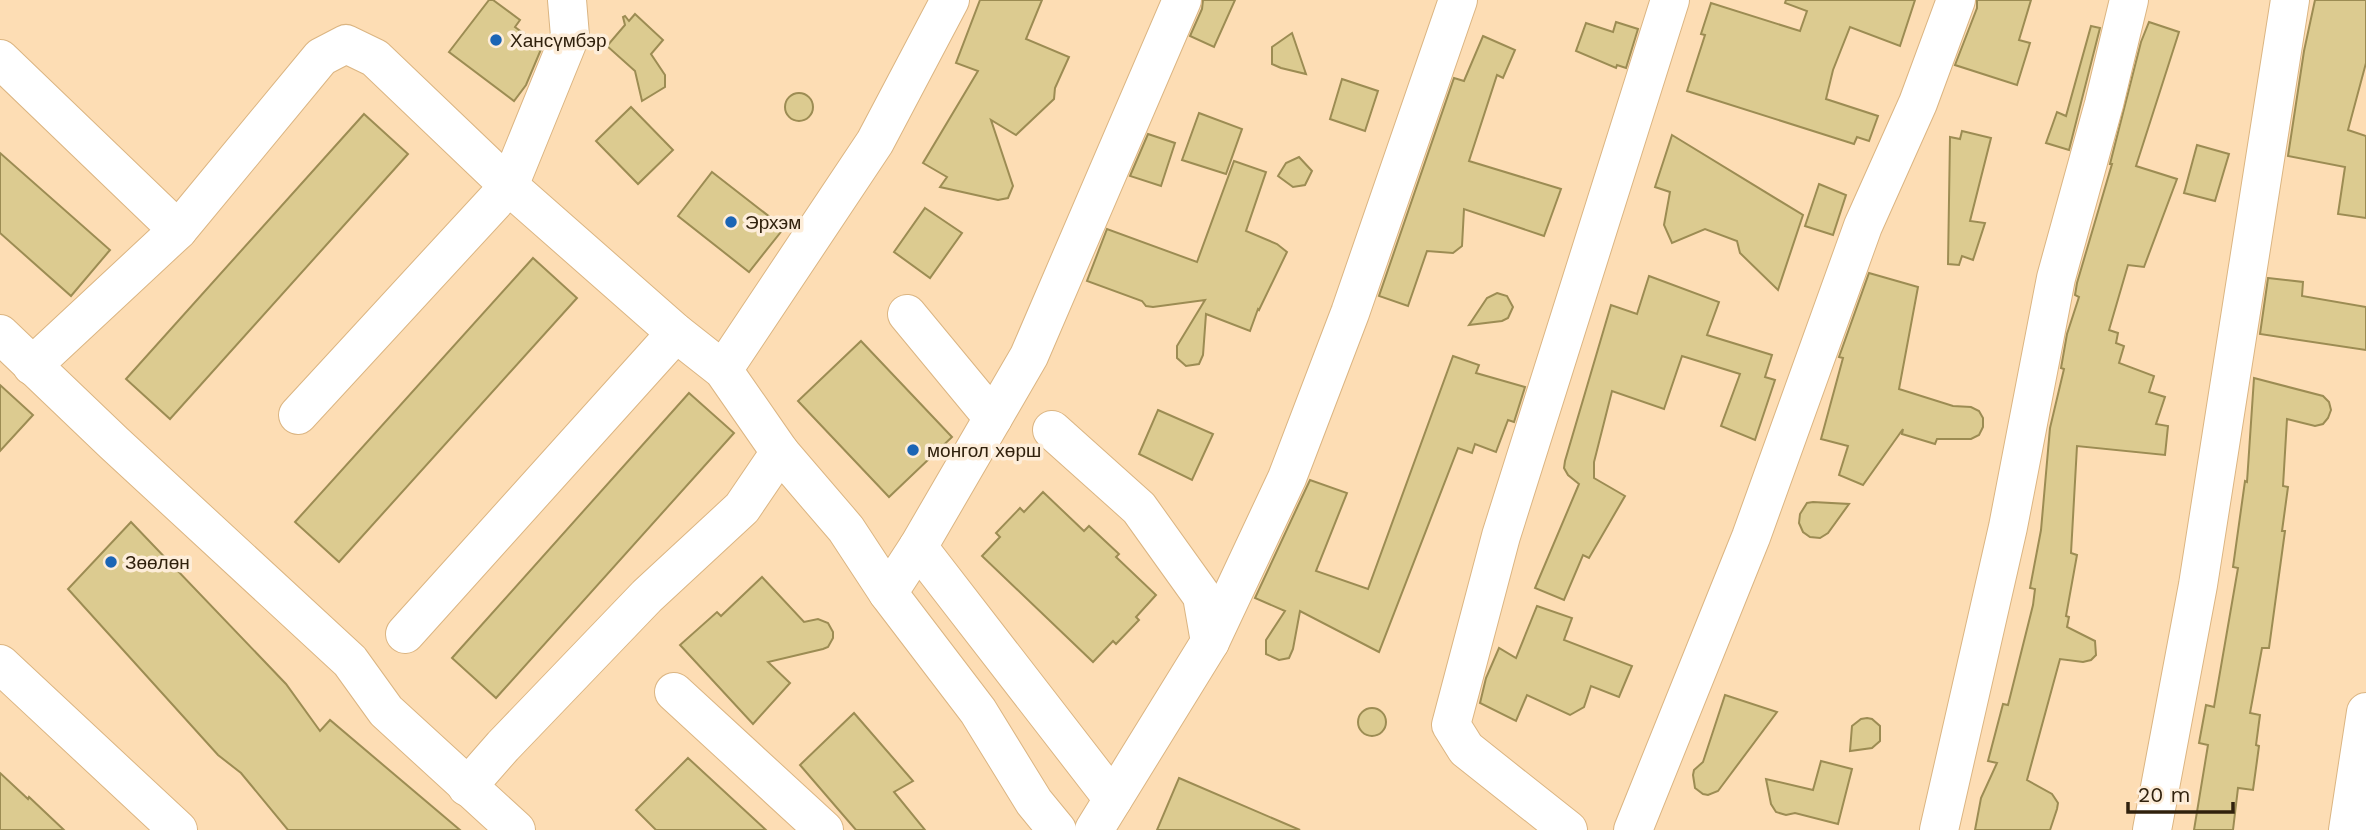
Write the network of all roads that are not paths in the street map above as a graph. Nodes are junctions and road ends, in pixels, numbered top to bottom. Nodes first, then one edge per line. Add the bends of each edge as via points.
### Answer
1 (597, 0) edge
2 (950, 0) edge
3 (1182, 0) edge
4 (1458, 0) edge
5 (1670, 0) edge
6 (1956, 0) edge
7 (2129, 0) edge
8 (2290, 0) edge
9 (568, 18) edge
10 (0, 59) edge
11 (509, 186) junction
12 (178, 230) junction
13 (907, 314) dead end
14 (676, 333) junction
15 (0, 334) edge
16 (32, 366) junction
17 (723, 370) junction
18 (298, 415) dead end
19 (993, 418) junction
20 (1052, 430) dead end
21 (780, 452) junction
22 (918, 547) junction
23 (888, 593) junction
24 (405, 634) dead end
25 (1210, 642) junction
26 (0, 664) edge
27 (674, 692) dead end
28 (2366, 712) edge
29 (467, 787) junction
30 (1103, 815) edge
31 (178, 830) edge
32 (516, 830) edge
33 (824, 830) edge
34 (1057, 830) edge
35 (1569, 830) edge
36 (1633, 830) edge
37 (1939, 830) edge
38 (2152, 830) edge
39 (2348, 830) edge

1 - 9 street
2 - 17 street via 875,142
3 - 19 street via 1029,356
4 - 25 street via 1350,313 1292,465
5 - 35 street via 1501,536 1451,725 1466,749
6 - 36 street via 1918,103 1863,226 1751,537
7 - 37 street via 2056,278 2008,527
8 - 38 street via 2199,585
9 - 11 street
10 - 12 street
11 - 12 street via 375,58 346,44 321,57
11 - 14 street
11 - 18 street
12 - 16 street
13 - 19 street
14 - 17 street
14 - 24 street
15 - 16 street
16 - 29 street via 350,662 386,710
17 - 21 street
19 - 22 street
20 - 25 street via 1139,508 1202,596
21 - 23 street via 846,529
21 - 29 street via 742,508 647,596
22 - 23 street
22 - 30 street
23 - 34 street via 978,711 1034,802
25 - 30 street
26 - 31 street
27 - 33 street
28 - 39 street
29 - 32 street

